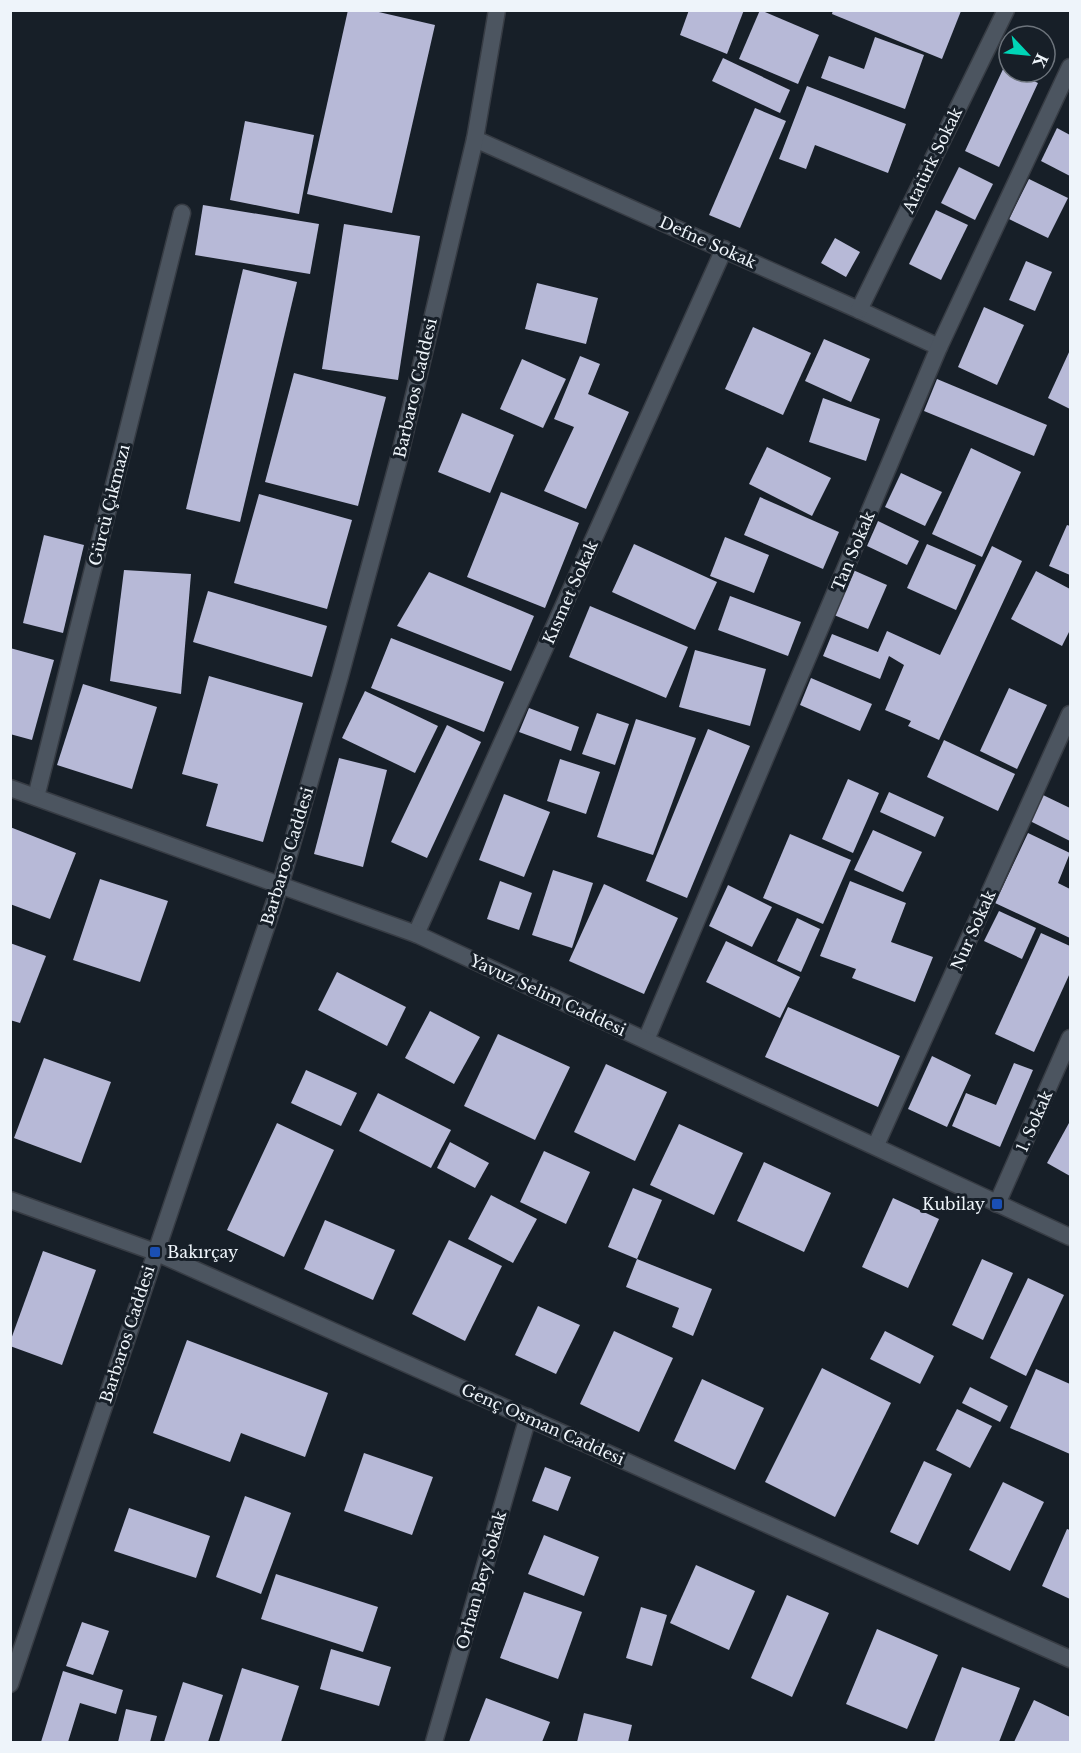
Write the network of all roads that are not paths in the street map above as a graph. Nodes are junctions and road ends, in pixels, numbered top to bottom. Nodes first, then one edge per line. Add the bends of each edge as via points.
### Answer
1 (497, 10) edge
2 (1006, 10) edge
3 (1071, 66) edge
4 (475, 139) junction
5 (182, 213) dead end
6 (724, 249) junction
7 (859, 310) junction
8 (939, 347) junction
9 (1071, 714) edge
10 (10, 788) edge
11 (36, 797) junction
12 (279, 886) junction
13 (416, 934) junction
14 (1071, 1038) edge
15 (646, 1040) junction
16 (876, 1146) junction
17 (10, 1200) edge
18 (997, 1204) junction
19 (1071, 1237) edge
20 (155, 1252) junction
21 (528, 1417) junction
22 (1071, 1659) edge
23 (10, 1684) edge
24 (434, 1743) edge

1 - 4 street, Barbaros Caddesi
2 - 7 street, Atatürk Sokak
3 - 8 street, Tan Sokak
4 - 6 street, Defne Sokak
4 - 12 street, Barbaros Caddesi via 399,458
5 - 11 street, Gürcü Çıkmazı
6 - 7 street, Defne Sokak
6 - 13 street, Kısmet Sokak
7 - 8 street, Defne Sokak
8 - 15 street, Tan Sokak
9 - 16 street, Nur Sokak
10 - 11 street, Yavuz Selim Caddesi
11 - 12 street, Yavuz Selim Caddesi
12 - 13 street, Yavuz Selim Caddesi
12 - 20 street, Barbaros Caddesi
13 - 15 street, Yavuz Selim Caddesi
14 - 18 street, 1. Sokak
15 - 16 street, Yavuz Selim Caddesi
16 - 18 street, Yavuz Selim Caddesi
17 - 20 street, Genç Osman Caddesi
18 - 19 street, Yavuz Selim Caddesi
20 - 21 street, Genç Osman Caddesi
20 - 23 street, Barbaros Caddesi
21 - 22 street, Genç Osman Caddesi
21 - 24 street, Orhan Bey Sokak

